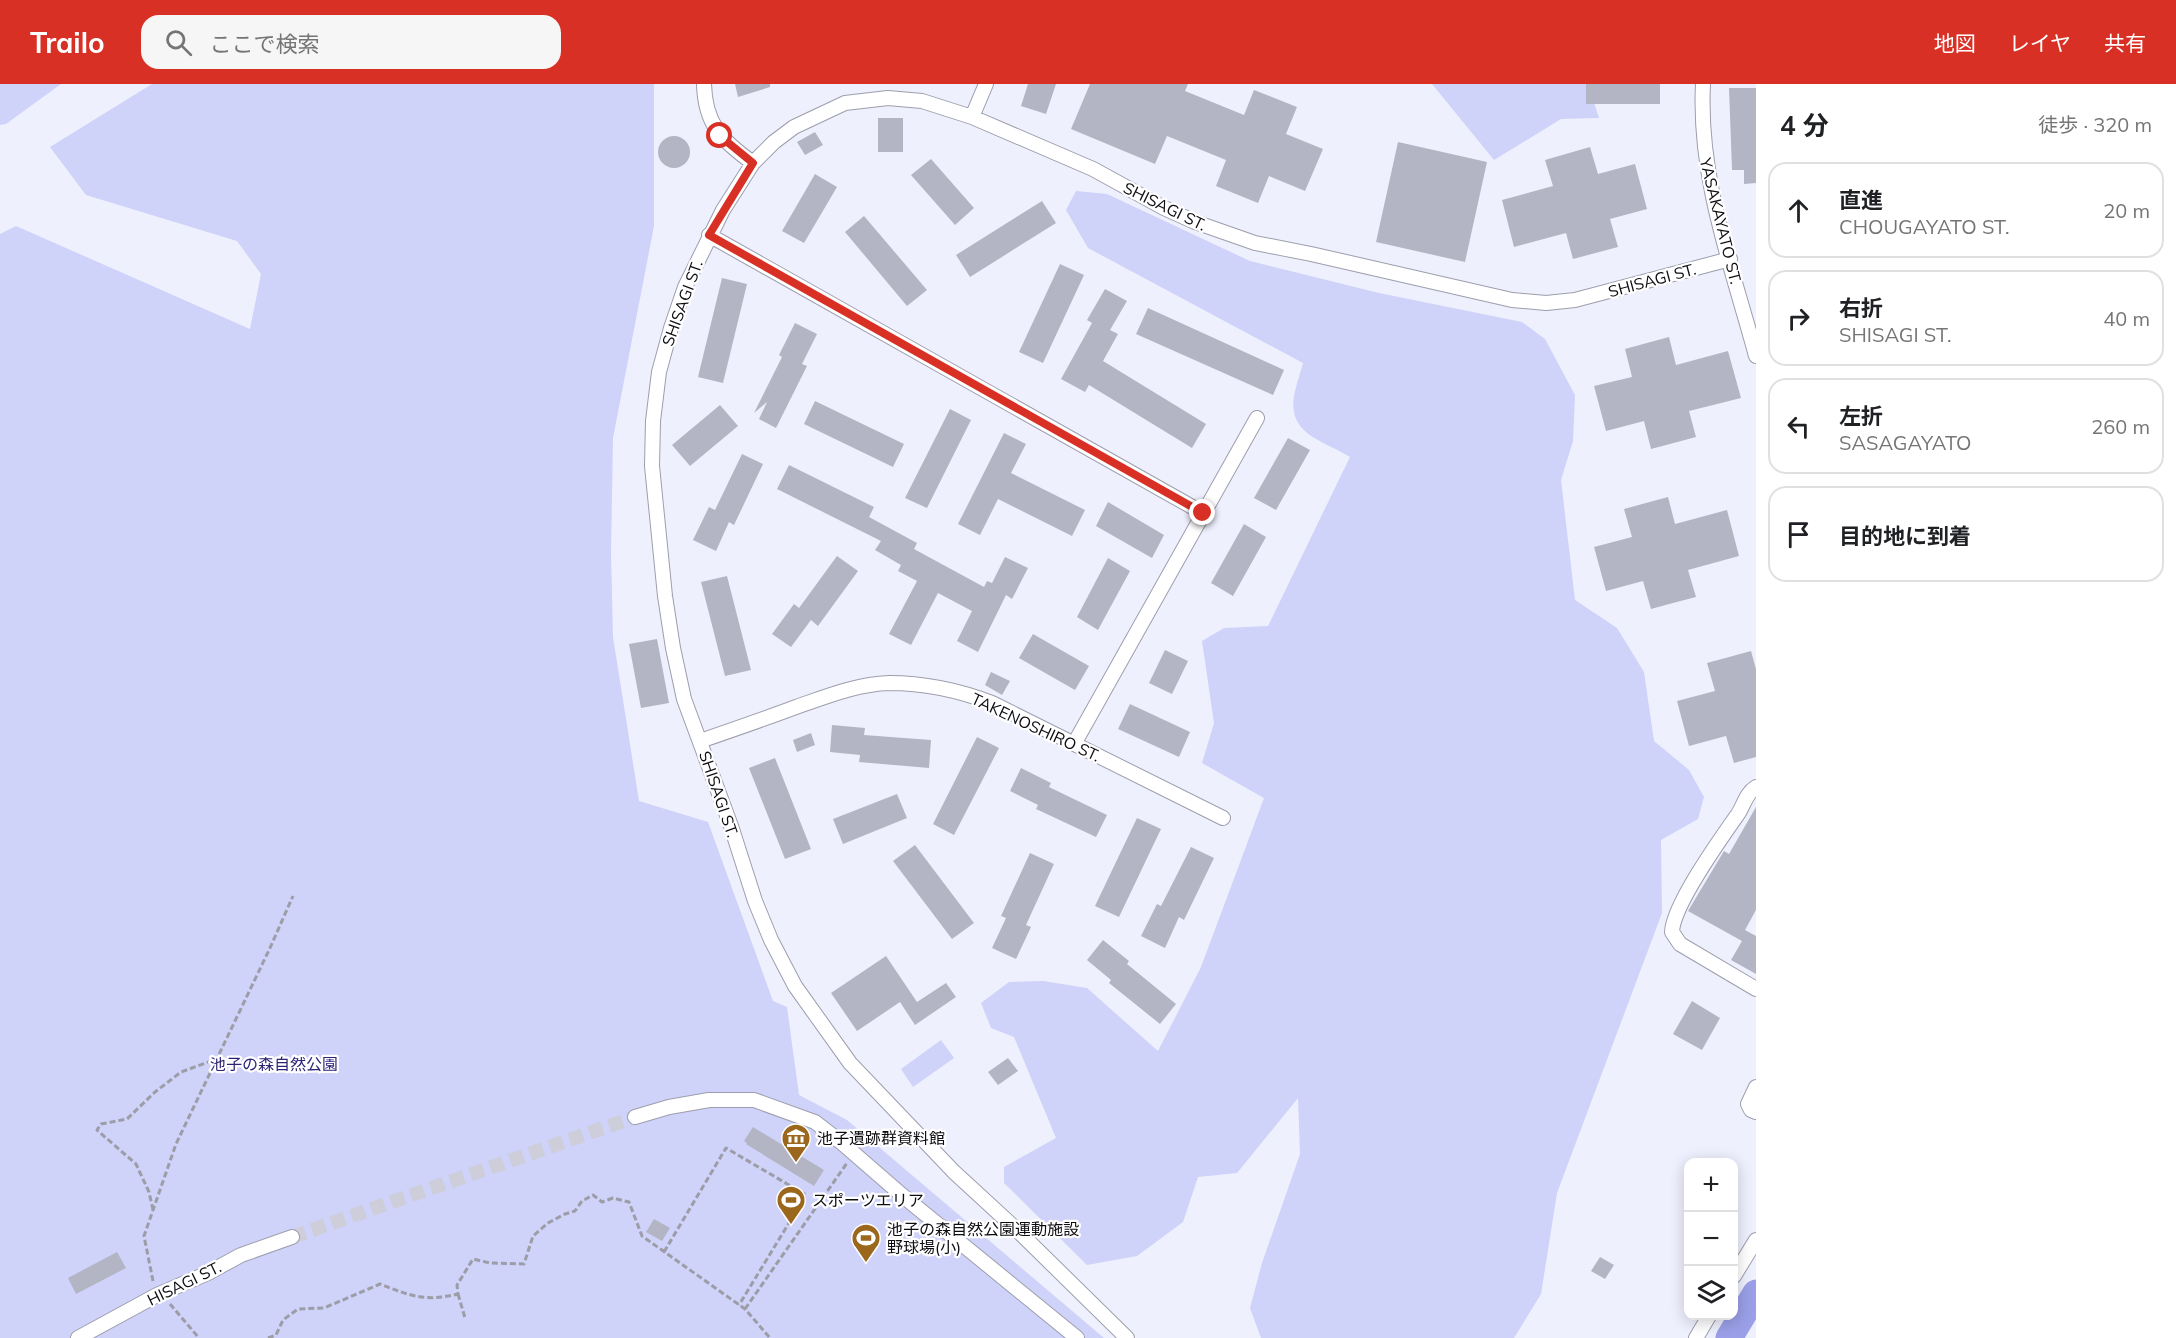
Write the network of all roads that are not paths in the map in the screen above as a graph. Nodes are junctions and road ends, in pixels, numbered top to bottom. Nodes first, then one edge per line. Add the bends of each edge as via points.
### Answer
1 (704, 84) edge
2 (986, 84) edge
3 (1703, 84) edge
4 (972, 117) junction
5 (753, 163) junction
6 (709, 235) junction
7 (1730, 260) junction
8 (1756, 356) edge
9 (1257, 418) dead end
10 (1203, 513) junction
11 (700, 741) junction
12 (1074, 744) junction
13 (1756, 787) edge
14 (1223, 818) dead end
15 (1756, 989) edge
16 (1756, 1088) edge
17 (1756, 1112) edge
18 (635, 1117) tunnel mouth
19 (292, 1237) tunnel mouth
20 (1756, 1240) edge
21 (1738, 1269) edge
22 (1707, 1320) edge
23 (78, 1338) edge
24 (1077, 1338) edge
25 (1127, 1338) edge
26 (1696, 1338) edge

1 - 5 lane via 710,122 720,136
2 - 4 lane
3 - 7 lane, YASAKAYATO ST. via 1703,141 1709,183
4 - 5 lane, SHISAGI ST. via 922,101 888,98 845,103 794,127
4 - 7 lane, SHISAGI ST. via 1093,169 1195,222 1256,243 1512,300 1575,300
5 - 6 lane, SHISAGI ST.
6 - 10 lane
6 - 11 lane, SHISAGI ST. via 670,328 652,421 655,508 669,627 684,699
7 - 8 lane, YASAKAYATO ST.
9 - 10 lane
10 - 12 lane
11 - 12 lane, TAKENOSHIRO ST. via 824,697 887,683 963,692
11 - 25 lane, SHISAGI ST. via 771,940 795,986 826,1032 850,1063 954,1172
12 - 14 lane, TAKENOSHIRO ST.
13 - 15 lane via 1750,790 1719,839 1675,917 1672,932 1680,944
16 - 17 lane via 1748,1104
18 - 24 lane via 709,1100 754,1100 815,1122
19 - 23 lane, HISAGI ST. via 241,1255 156,1295
20 - 21 lane
22 - 26 lane

